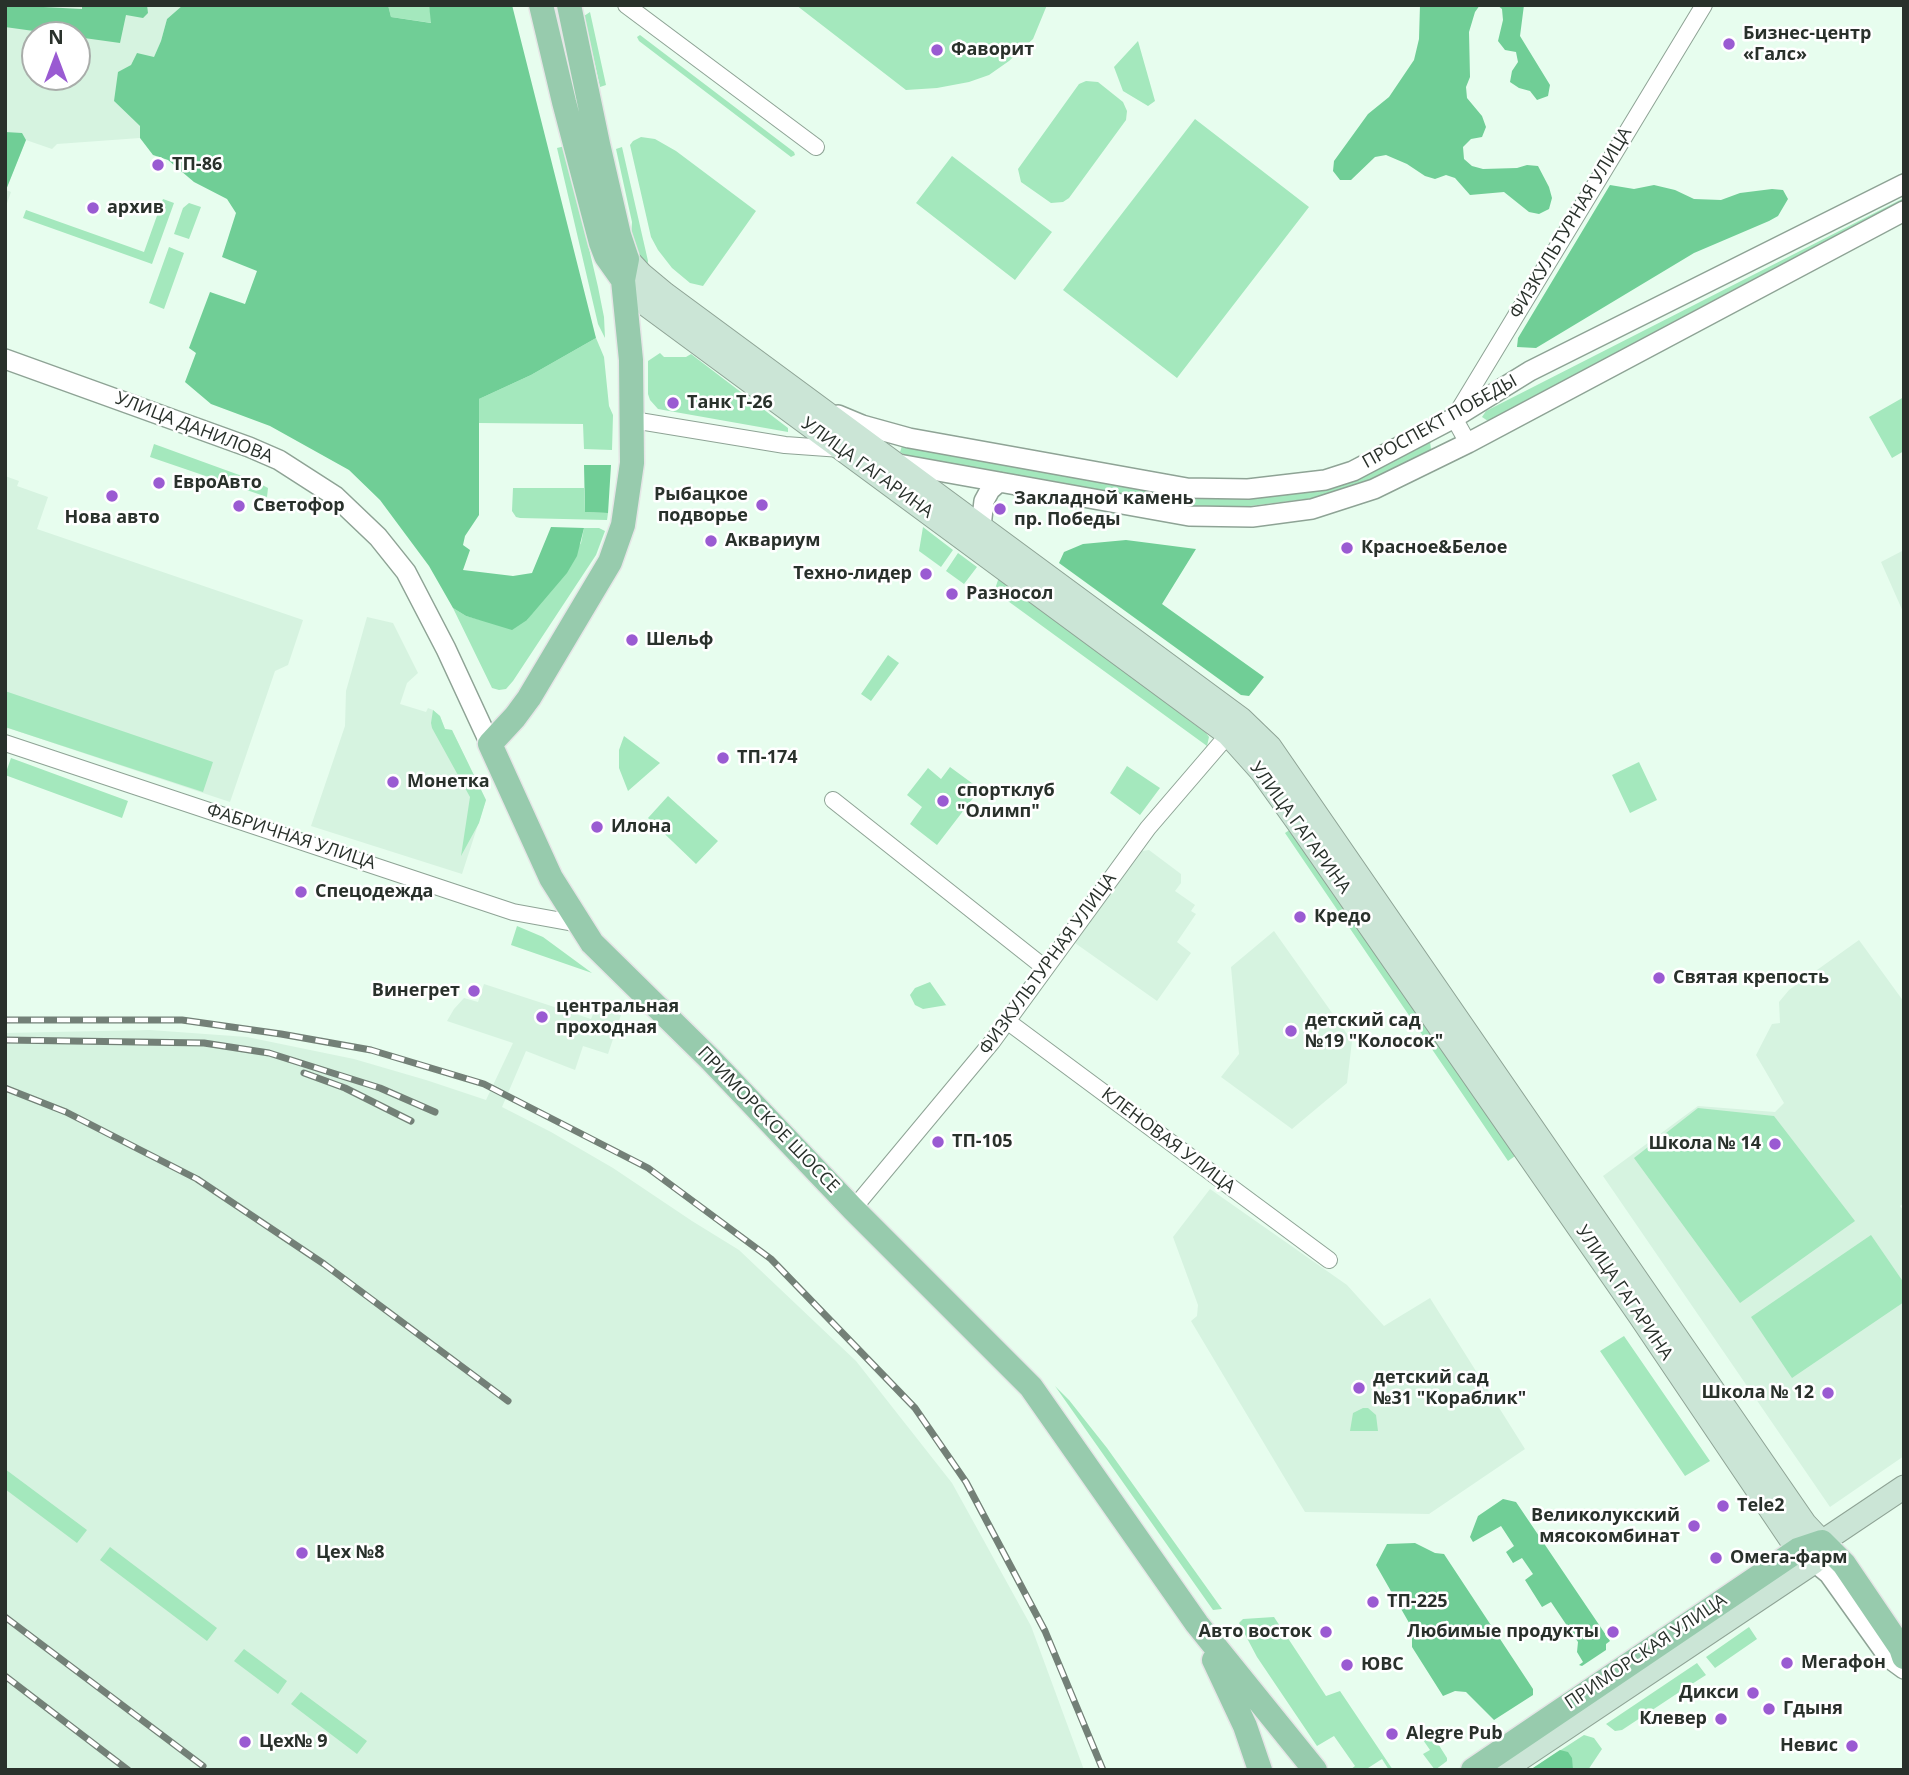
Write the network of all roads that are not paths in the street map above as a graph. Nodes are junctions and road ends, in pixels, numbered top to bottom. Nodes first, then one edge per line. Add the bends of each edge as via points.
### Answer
1 (625, 5) edge
2 (1704, 5) edge
3 (571, 6) edge
4 (542, 10) edge
5 (816, 147) dead end
6 (1904, 184) edge
7 (1904, 211) edge
8 (625, 269) junction
9 (5, 359) edge
10 (817, 407) junction
11 (1454, 418) junction
12 (633, 420) junction
13 (906, 437) junction
14 (1468, 443) junction
15 (841, 449) junction
16 (895, 463) junction
17 (999, 482) junction
18 (894, 488) junction
19 (981, 526) junction
20 (1235, 727) junction
21 (5, 743) edge
22 (490, 744) junction
23 (833, 800) dead end
24 (579, 924) junction
25 (1045, 968) junction
26 (1007, 1021) junction
27 (853, 1209) junction
28 (1329, 1260) dead end
29 (1904, 1487) edge
30 (1811, 1551) junction
31 (1197, 1624) junction
32 (1904, 1657) edge
33 (1904, 1669) edge
34 (1260, 1770) edge
35 (1315, 1770) edge
36 (1473, 1770) edge
37 (1503, 1770) edge

1 - 5 street
2 - 11 street, ФИЗКУЛЬТУРНАЯ УЛИЦА
3 - 4 street
3 - 8 main road, УЛИЦА ГАГАРИНА
4 - 8 main road, УЛИЦА ГАГАРИНА via 601,243 606,256
6 - 11 street, ПРОСПЕКТ ПОБЕДЫ via 1530,371
7 - 14 street, ПРОСПЕКТ ПОБЕДЫ
8 - 10 main road, УЛИЦА ГАГАРИНА via 641,274
8 - 12 main road
8 - 15 main road, УЛИЦА ГАГАРИНА via 648,306
9 - 22 street, УЛИЦА ДАНИЛОВА via 249,447 279,460 335,496 406,572
10 - 13 street, ПРОСПЕКТ ПОБЕДЫ
10 - 16 main road, УЛИЦА ГАГАРИНА
11 - 13 street, ПРОСПЕКТ ПОБЕДЫ via 1353,471 1325,480 1248,489 1187,488
11 - 14 street
12 - 15 street via 785,446
12 - 22 main road via 628,498 610,562 529,698
13 - 16 street via 897,443
14 - 17 street, ПРОСПЕКТ ПОБЕДЫ via 1352,497 1312,509 1252,517 1189,516
15 - 16 street, ПРОСПЕКТ ПОБЕДЫ
15 - 18 main road, УЛИЦА ГАГАРИНА
16 - 17 street, ПРОСПЕКТ ПОБЕДЫ
16 - 18 street
16 - 19 main road, УЛИЦА ГАГАРИНА
17 - 19 street via 984,501
18 - 20 main road, УЛИЦА ГАГАРИНА
19 - 20 main road, УЛИЦА ГАГАРИНА
20 - 25 street, ФИЗКУЛЬТУРНАЯ УЛИЦА via 1148,828
20 - 30 main road, УЛИЦА ГАГАРИНА via 1640,1315
21 - 24 street, ФАБРИЧНАЯ УЛИЦА via 513,912
22 - 24 main road, ПРИМОРСКОЕ ШОССЕ via 533,843
23 - 25 street
24 - 27 main road, ПРИМОРСКОЕ ШОССЕ via 592,943
25 - 26 street, ФИЗКУЛЬТУРНАЯ УЛИЦА
26 - 27 street, ФИЗКУЛЬТУРНАЯ УЛИЦА
26 - 28 street, КЛЕНОВАЯ УЛИЦА
27 - 31 main road, ПРИМОРСКОЕ ШОССЕ via 1031,1387
29 - 30 main road, ПРИМОРСКАЯ УЛИЦА
30 - 32 main road, УЛИЦА ГАГАРИНА via 1844,1564
30 - 33 street, УЛИЦА ГАГАРИНА via 1889,1658
30 - 36 main road, ПРИМОРСКАЯ УЛИЦА
30 - 37 main road, ПРИМОРСКАЯ УЛИЦА
31 - 34 main road, ПРИМОРСКОЕ ШОССЕ
31 - 35 main road, ПРИМОРСКОЕ ШОССЕ

